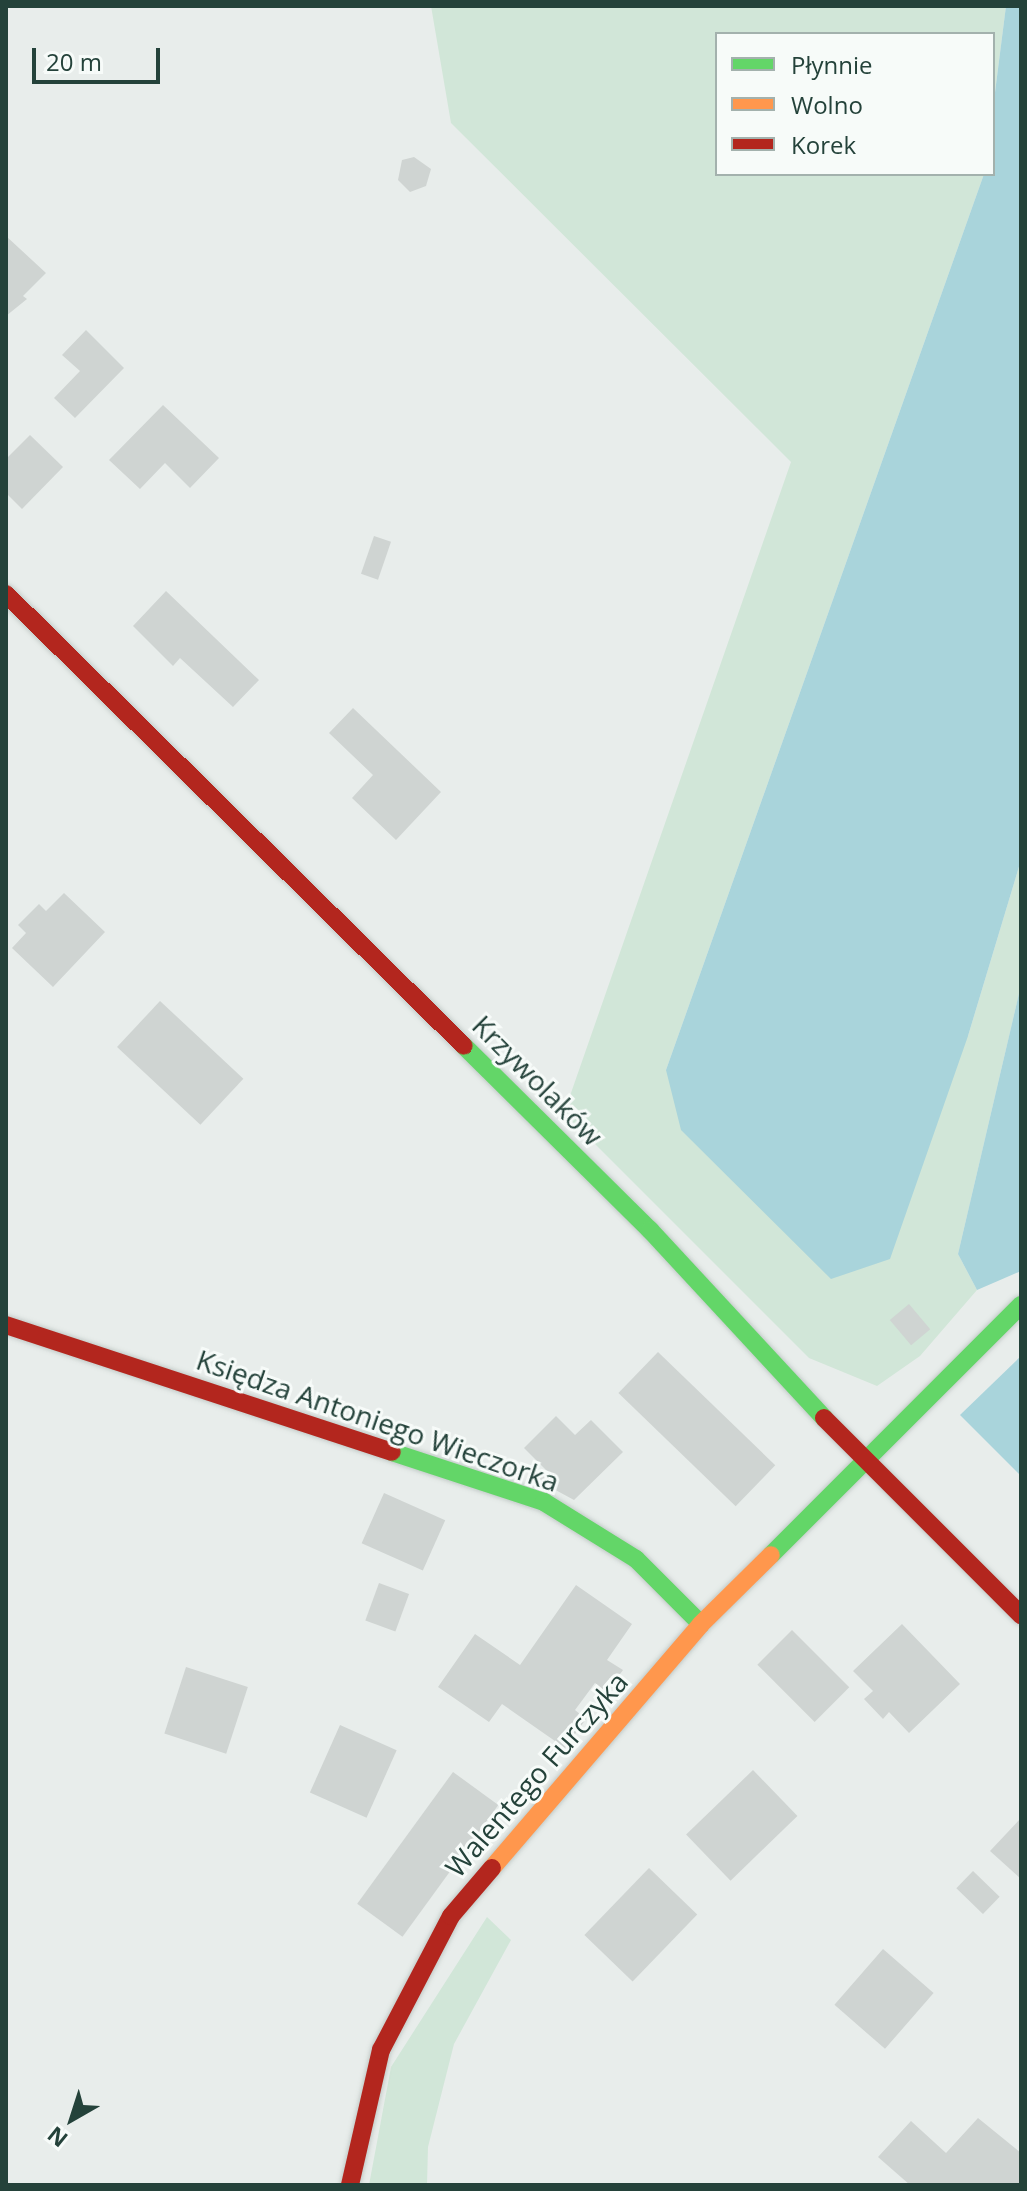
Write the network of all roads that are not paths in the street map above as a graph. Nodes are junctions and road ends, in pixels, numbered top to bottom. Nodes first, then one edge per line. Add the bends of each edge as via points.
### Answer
1 (6, 594) edge
2 (1021, 1305) edge
3 (6, 1325) edge
4 (862, 1459) junction
5 (1021, 1615) edge
6 (701, 1624) junction
7 (350, 2185) edge

1 - 4 street, Krzywolaków via 650,1230
2 - 4 street, Walentego Furczyka
3 - 6 street, Księdza Antoniego Wieczorka via 544,1502 636,1559
4 - 5 street, Krzywolaków
4 - 6 street, Walentego Furczyka
6 - 7 street, Walentego Furczyka via 451,1916 381,2050

